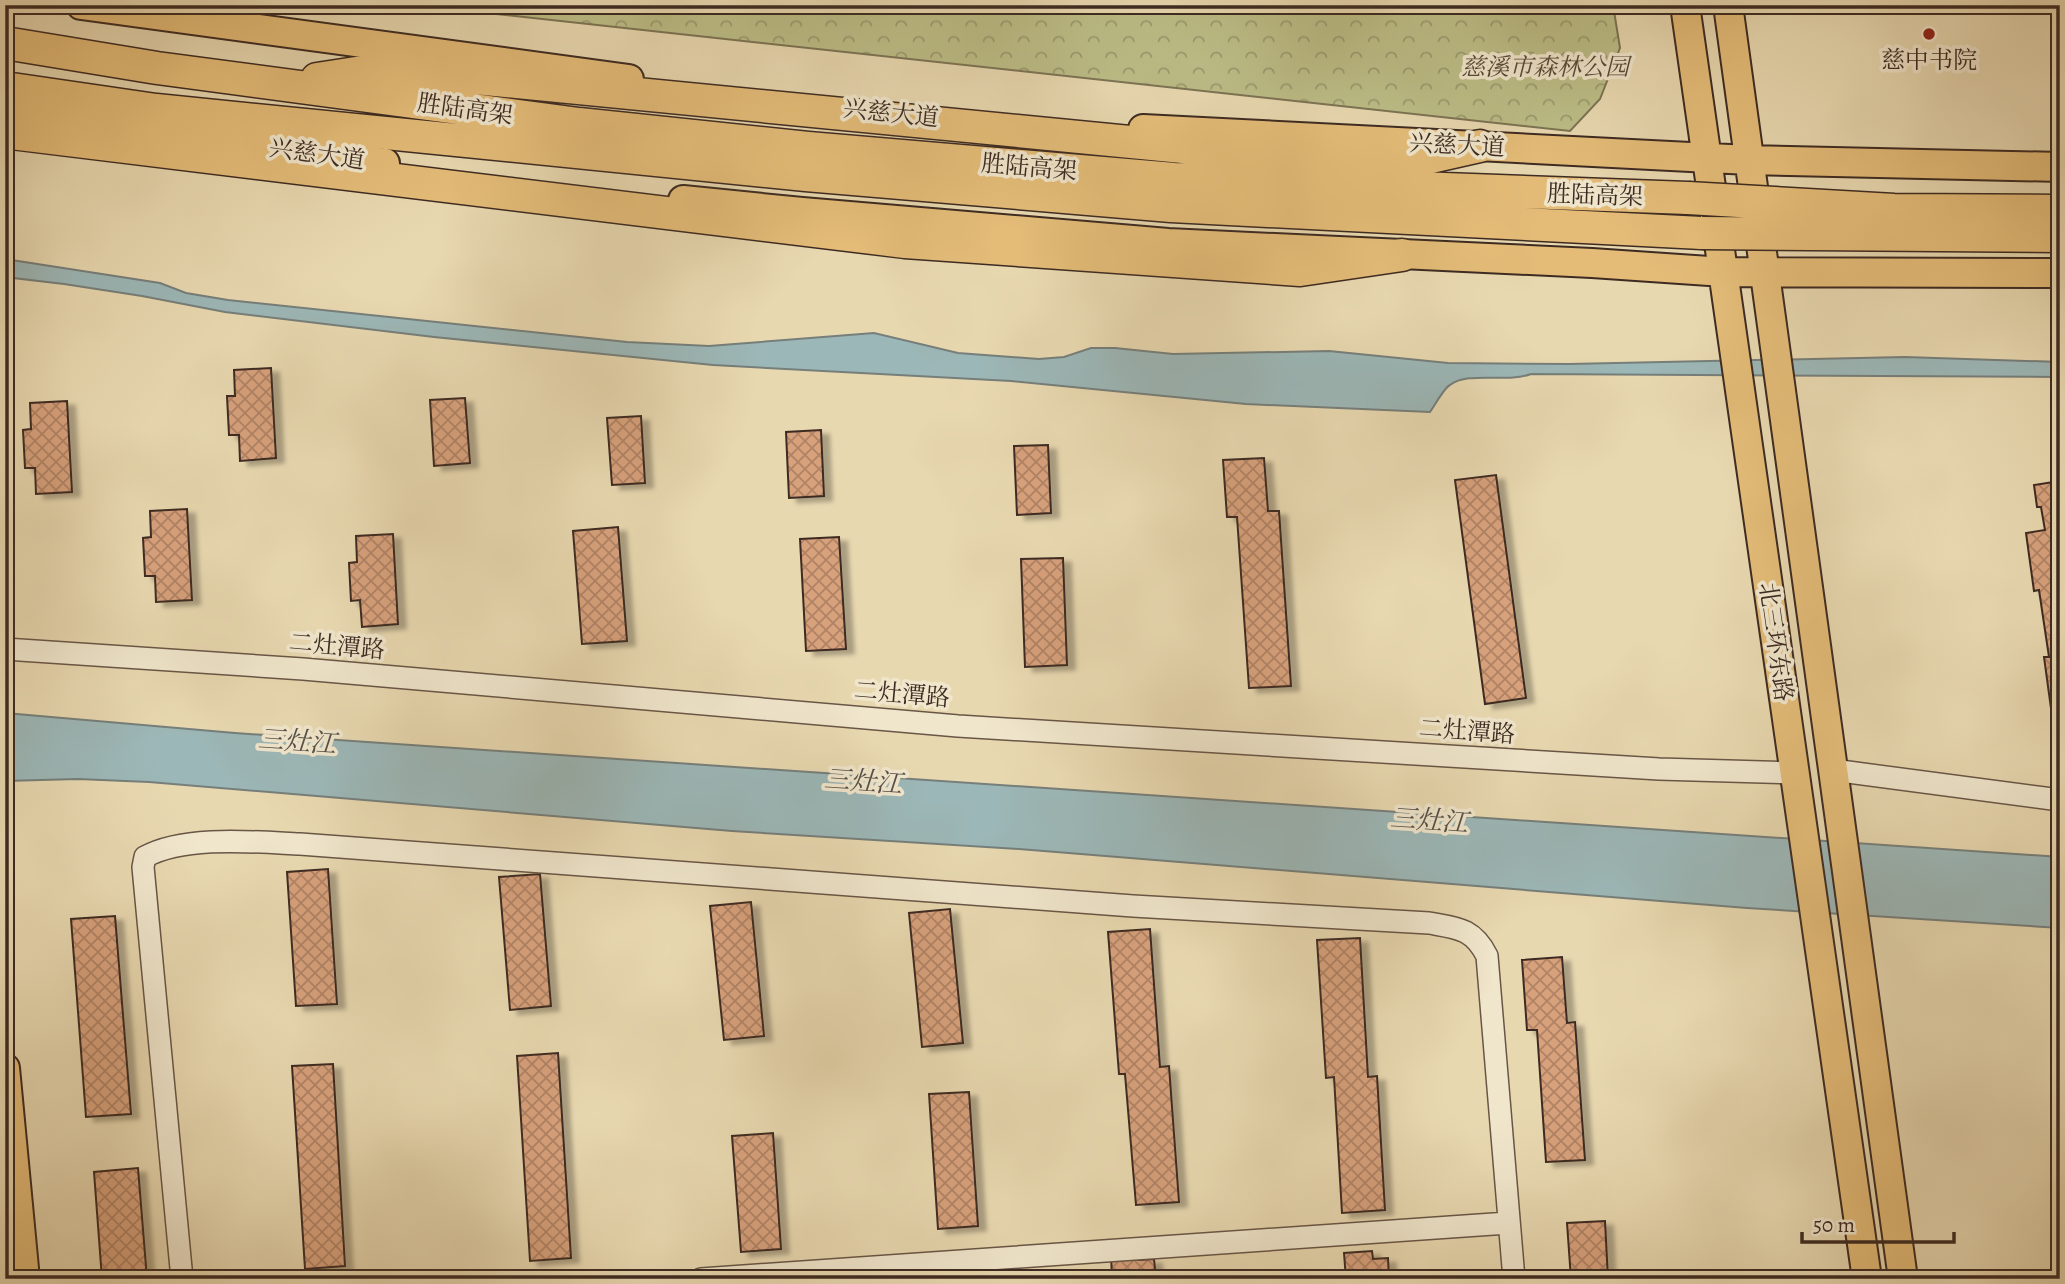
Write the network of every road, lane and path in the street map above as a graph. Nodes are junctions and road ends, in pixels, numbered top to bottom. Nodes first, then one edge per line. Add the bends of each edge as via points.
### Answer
1 (81, 5) edge
2 (1685, 5) edge
3 (1728, 5) edge
4 (5, 43) edge
5 (282, 85) junction
6 (5, 88) edge
7 (5, 108) edge
8 (5, 130) edge
9 (1480, 146) junction
10 (1708, 158) junction
11 (1749, 160) junction
12 (2060, 167) edge
13 (2060, 211) edge
14 (2060, 236) edge
15 (1402, 255) junction
16 (1724, 272) junction
17 (1765, 273) junction
18 (2060, 273) edge
19 (5, 649) edge
20 (1833, 770) junction
21 (1795, 773) junction
22 (2060, 800) edge
23 (5, 1068) edge
24 (1508, 1223) junction
25 (25, 1279) edge
26 (182, 1279) edge
27 (701, 1279) edge
28 (1514, 1279) edge
29 (1867, 1279) edge
30 (1903, 1279) edge

1 - 9 main road, 兴慈大道 via 915,117
2 - 10 main road, 北三环东路
3 - 11 main road, 北三环东路
4 - 5 highway, 胜陆高架
5 - 9 highway via 382,69 1387,167
5 - 13 highway, 胜陆高架, bridge via 714,139 1174,179 1894,210
6 - 14 highway, 胜陆高架, bridge via 156,110 806,175 1171,206 1702,233
7 - 15 main road, 兴慈大道 via 147,132 517,181 775,209 1168,243
8 - 15 highway via 905,242 1300,270
9 - 10 main road, 兴慈大道
10 - 11 main road, 兴慈大道
10 - 16 main road, 北三环东路
11 - 12 main road, 兴慈大道
11 - 17 main road, 北三环东路
15 - 16 main road, 兴慈大道
16 - 17 main road, 兴慈大道
16 - 21 main road, 北三环东路
17 - 18 main road, 兴慈大道
17 - 20 main road, 北三环东路
19 - 21 street, 二灶潭路 via 303,669 958,726
20 - 22 street
20 - 30 main road, 北三环东路
21 - 29 main road, 北三环东路
23 - 25 main road
24 - 26 street via 1487,956 1480,942 1463,929 1429,923 223,841 157,850 145,857 143,867
24 - 27 street
24 - 28 street

